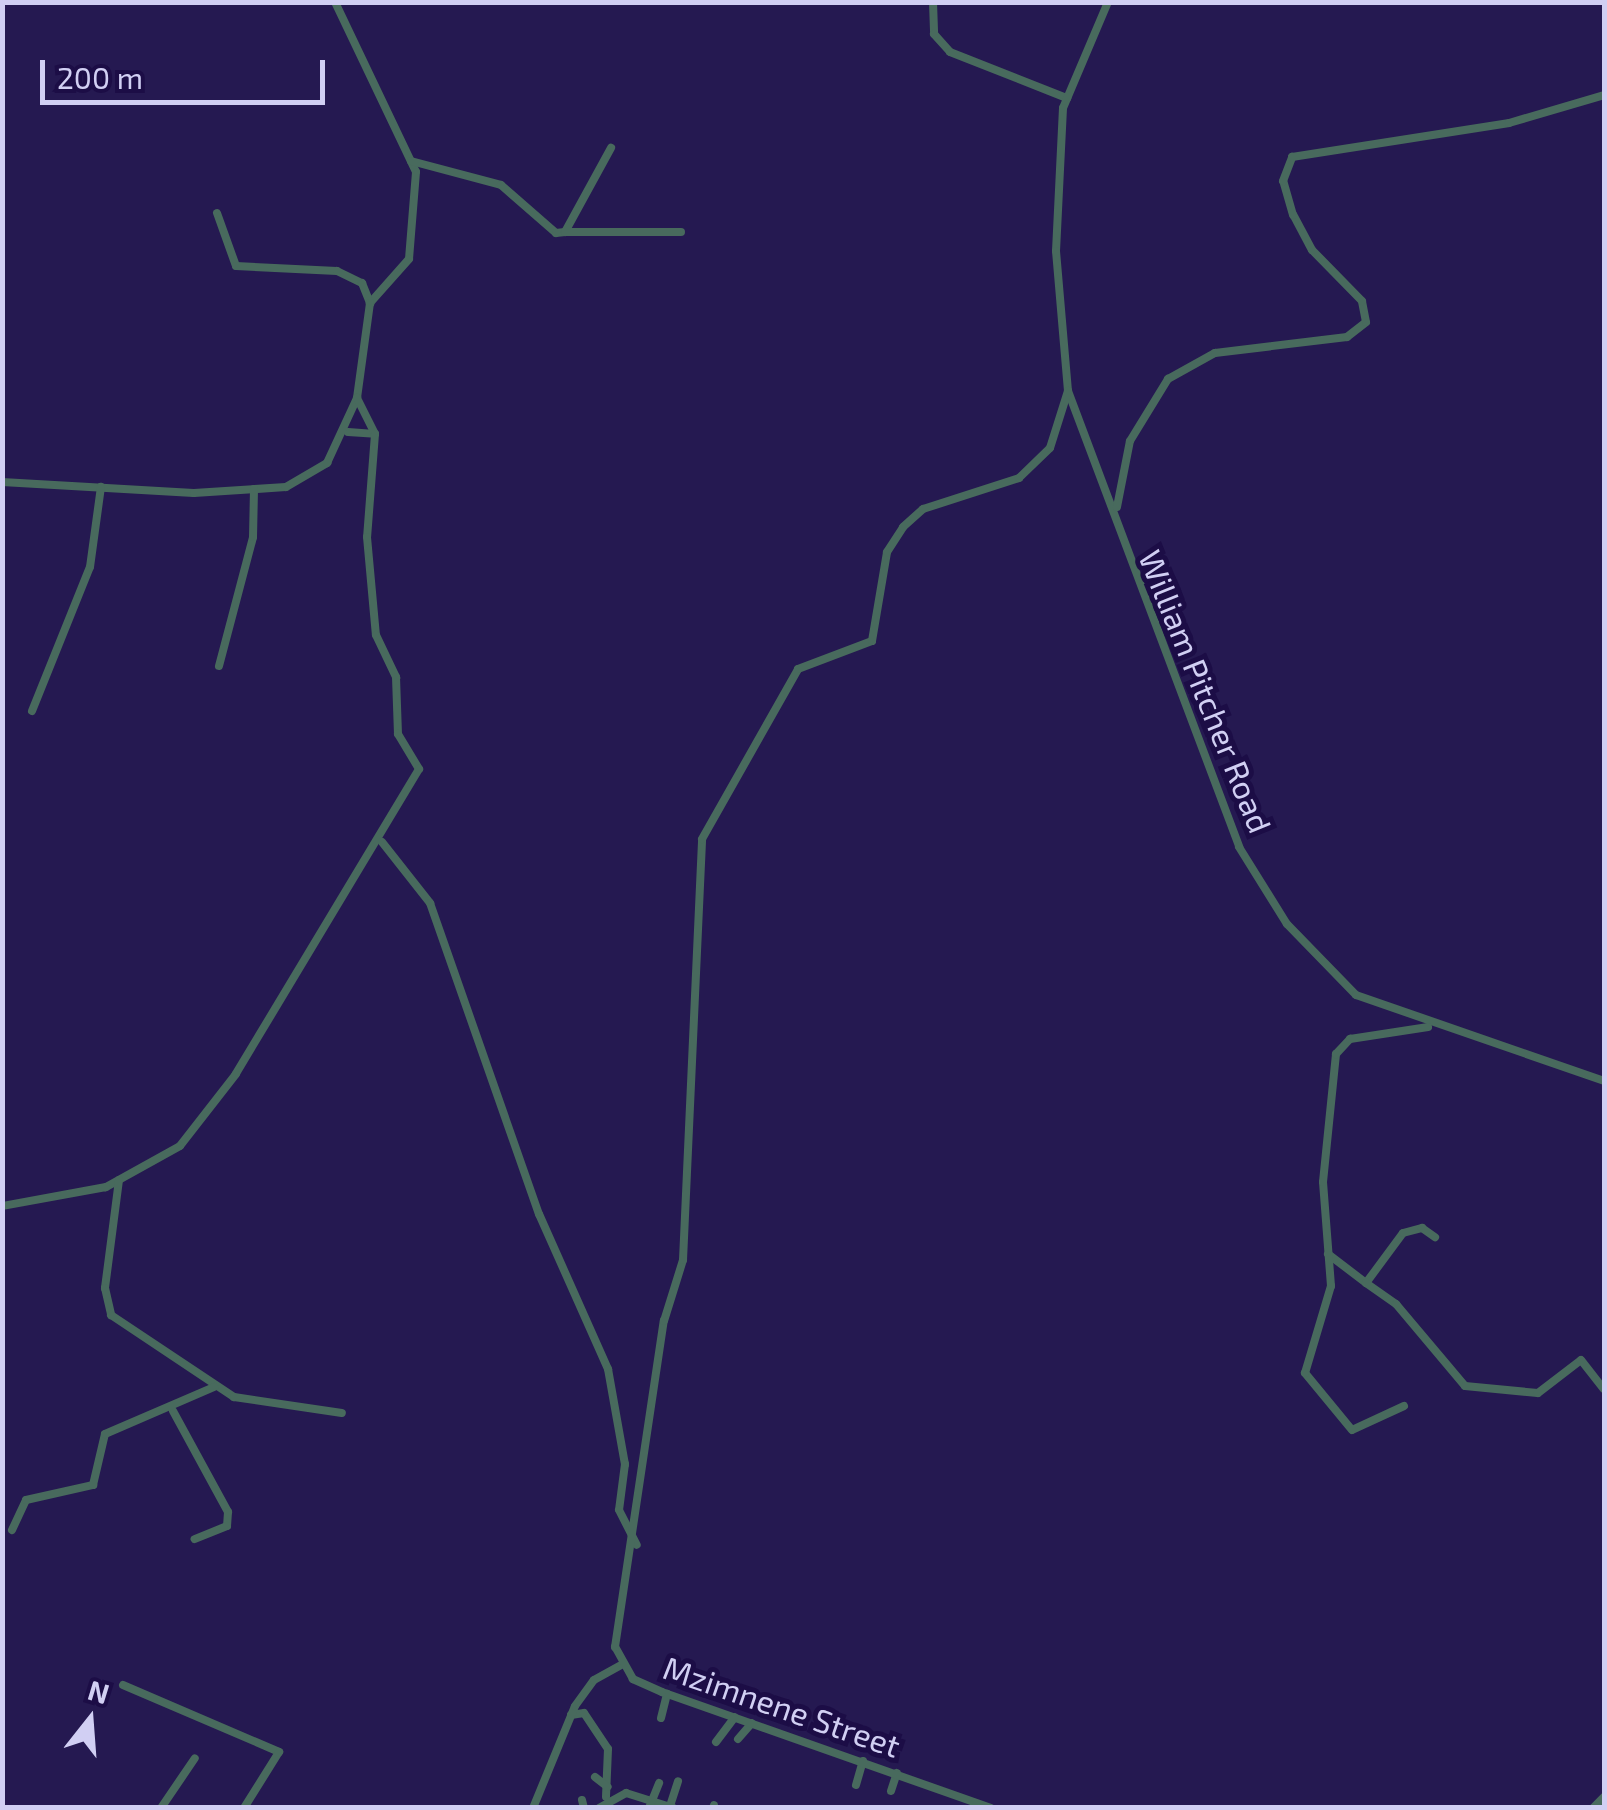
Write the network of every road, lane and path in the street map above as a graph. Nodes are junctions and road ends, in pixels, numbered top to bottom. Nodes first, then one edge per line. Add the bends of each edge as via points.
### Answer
1 (335, 2) edge
2 (933, 2) edge
3 (1108, 2) edge
4 (1604, 96) edge
5 (1067, 98) junction
6 (611, 148) dead end
7 (411, 161) junction
8 (217, 214) dead end
9 (565, 232) junction
10 (681, 232) dead end
11 (370, 302) junction
12 (1068, 391) junction
13 (357, 398) junction
14 (348, 432) junction
15 (376, 434) junction
16 (2, 482) edge
17 (100, 488) junction
18 (254, 489) junction
19 (1116, 511) junction
20 (218, 666) dead end
21 (32, 711) dead end
22 (382, 842) junction
23 (1432, 1027) junction
24 (1604, 1081) edge
25 (119, 1180) junction
26 (2, 1206) edge
27 (1435, 1237) dead end
28 (1328, 1254) junction
29 (1366, 1283) junction
30 (214, 1386) junction
31 (1604, 1388) edge
32 (1404, 1406) dead end
33 (172, 1411) junction
34 (342, 1413) dead end
35 (12, 1530) dead end
36 (194, 1538) dead end
37 (637, 1545) junction
38 (621, 1666) junction
39 (123, 1685) dead end
40 (667, 1694) junction
41 (570, 1715) junction
42 (735, 1717) junction
43 (661, 1718) dead end
44 (752, 1723) junction
45 (738, 1738) dead end
46 (716, 1742) dead end
47 (195, 1758) dead end
48 (863, 1762) junction
49 (897, 1774) junction
50 (595, 1778) dead end
51 (678, 1782) dead end
52 (659, 1783) dead end
53 (856, 1785) dead end
54 (891, 1791) dead end
55 (607, 1792) junction
56 (965, 1797) junction
57 (1604, 1797) edge
58 (651, 1804) edge
59 (672, 1807) edge
60 (162, 1808) edge
61 (244, 1808) edge
62 (532, 1808) edge
63 (599, 1808) edge
64 (961, 1808) edge
65 (992, 1808) edge
66 (1593, 1808) edge

1 - 7 street
2 - 5 street via 934,34 950,52
3 - 5 street, William Pitcher Road
4 - 19 street via 1509,123 1292,156 1283,181 1293,215 1312,250 1362,300 1366,322 1347,336 1215,353 1168,379 1130,441
5 - 12 street, William Pitcher Road via 1056,216
6 - 9 street
7 - 9 street via 501,185 539,226
7 - 11 street via 409,259
8 - 11 street via 236,266 349,274
9 - 10 street
11 - 13 street
12 - 19 street, William Pitcher Road
12 - 37 street, Mzimnene Street via 1050,448 1018,478 922,509 903,527 888,552 872,640 798,669 702,839 683,1260 664,1321
13 - 14 street
13 - 15 street
14 - 15 street
14 - 18 street via 305,481
15 - 22 street via 367,537 376,636 396,677 398,734 419,769
16 - 17 street
17 - 18 street
17 - 21 street via 90,567
18 - 20 street via 253,538
19 - 23 street, William Pitcher Road via 1135,588 1204,738 1239,847 1287,924 1356,995
22 - 25 street via 236,1074 180,1146
22 - 37 street via 430,903 538,1214 608,1370 625,1464 618,1510
23 - 24 street, William Pitcher Road
23 - 28 street via 1366,1034 1336,1054 1324,1148
25 - 26 street
25 - 30 street via 104,1288 111,1315
27 - 29 street via 1422,1228 1403,1233
28 - 29 street
28 - 32 street via 1328,1306 1307,1383 1352,1430
29 - 31 street via 1396,1304 1466,1386 1520,1397 1581,1360
30 - 33 street
30 - 34 street
33 - 35 street via 105,1434 93,1485 26,1500
33 - 36 street via 228,1512 224,1528
37 - 38 street, Mzimnene Street via 616,1647
38 - 40 street, Mzimnene Street
38 - 41 street via 594,1680
39 - 61 street via 280,1752
40 - 42 street, Mzimnene Street
40 - 43 street
41 - 55 street via 584,1713 598,1730
41 - 62 street
42 - 44 street, Mzimnene Street
42 - 46 street
44 - 45 street
44 - 48 street, Mzimnene Street
47 - 60 street
48 - 49 street, Mzimnene Street
48 - 53 street
49 - 54 street
49 - 56 street, Mzimnene Street
50 - 55 street
51 - 59 street
52 - 58 street
55 - 58 street
55 - 63 street
56 - 64 street
56 - 65 street, Mzimnene Street
57 - 66 street
58 - 59 street

